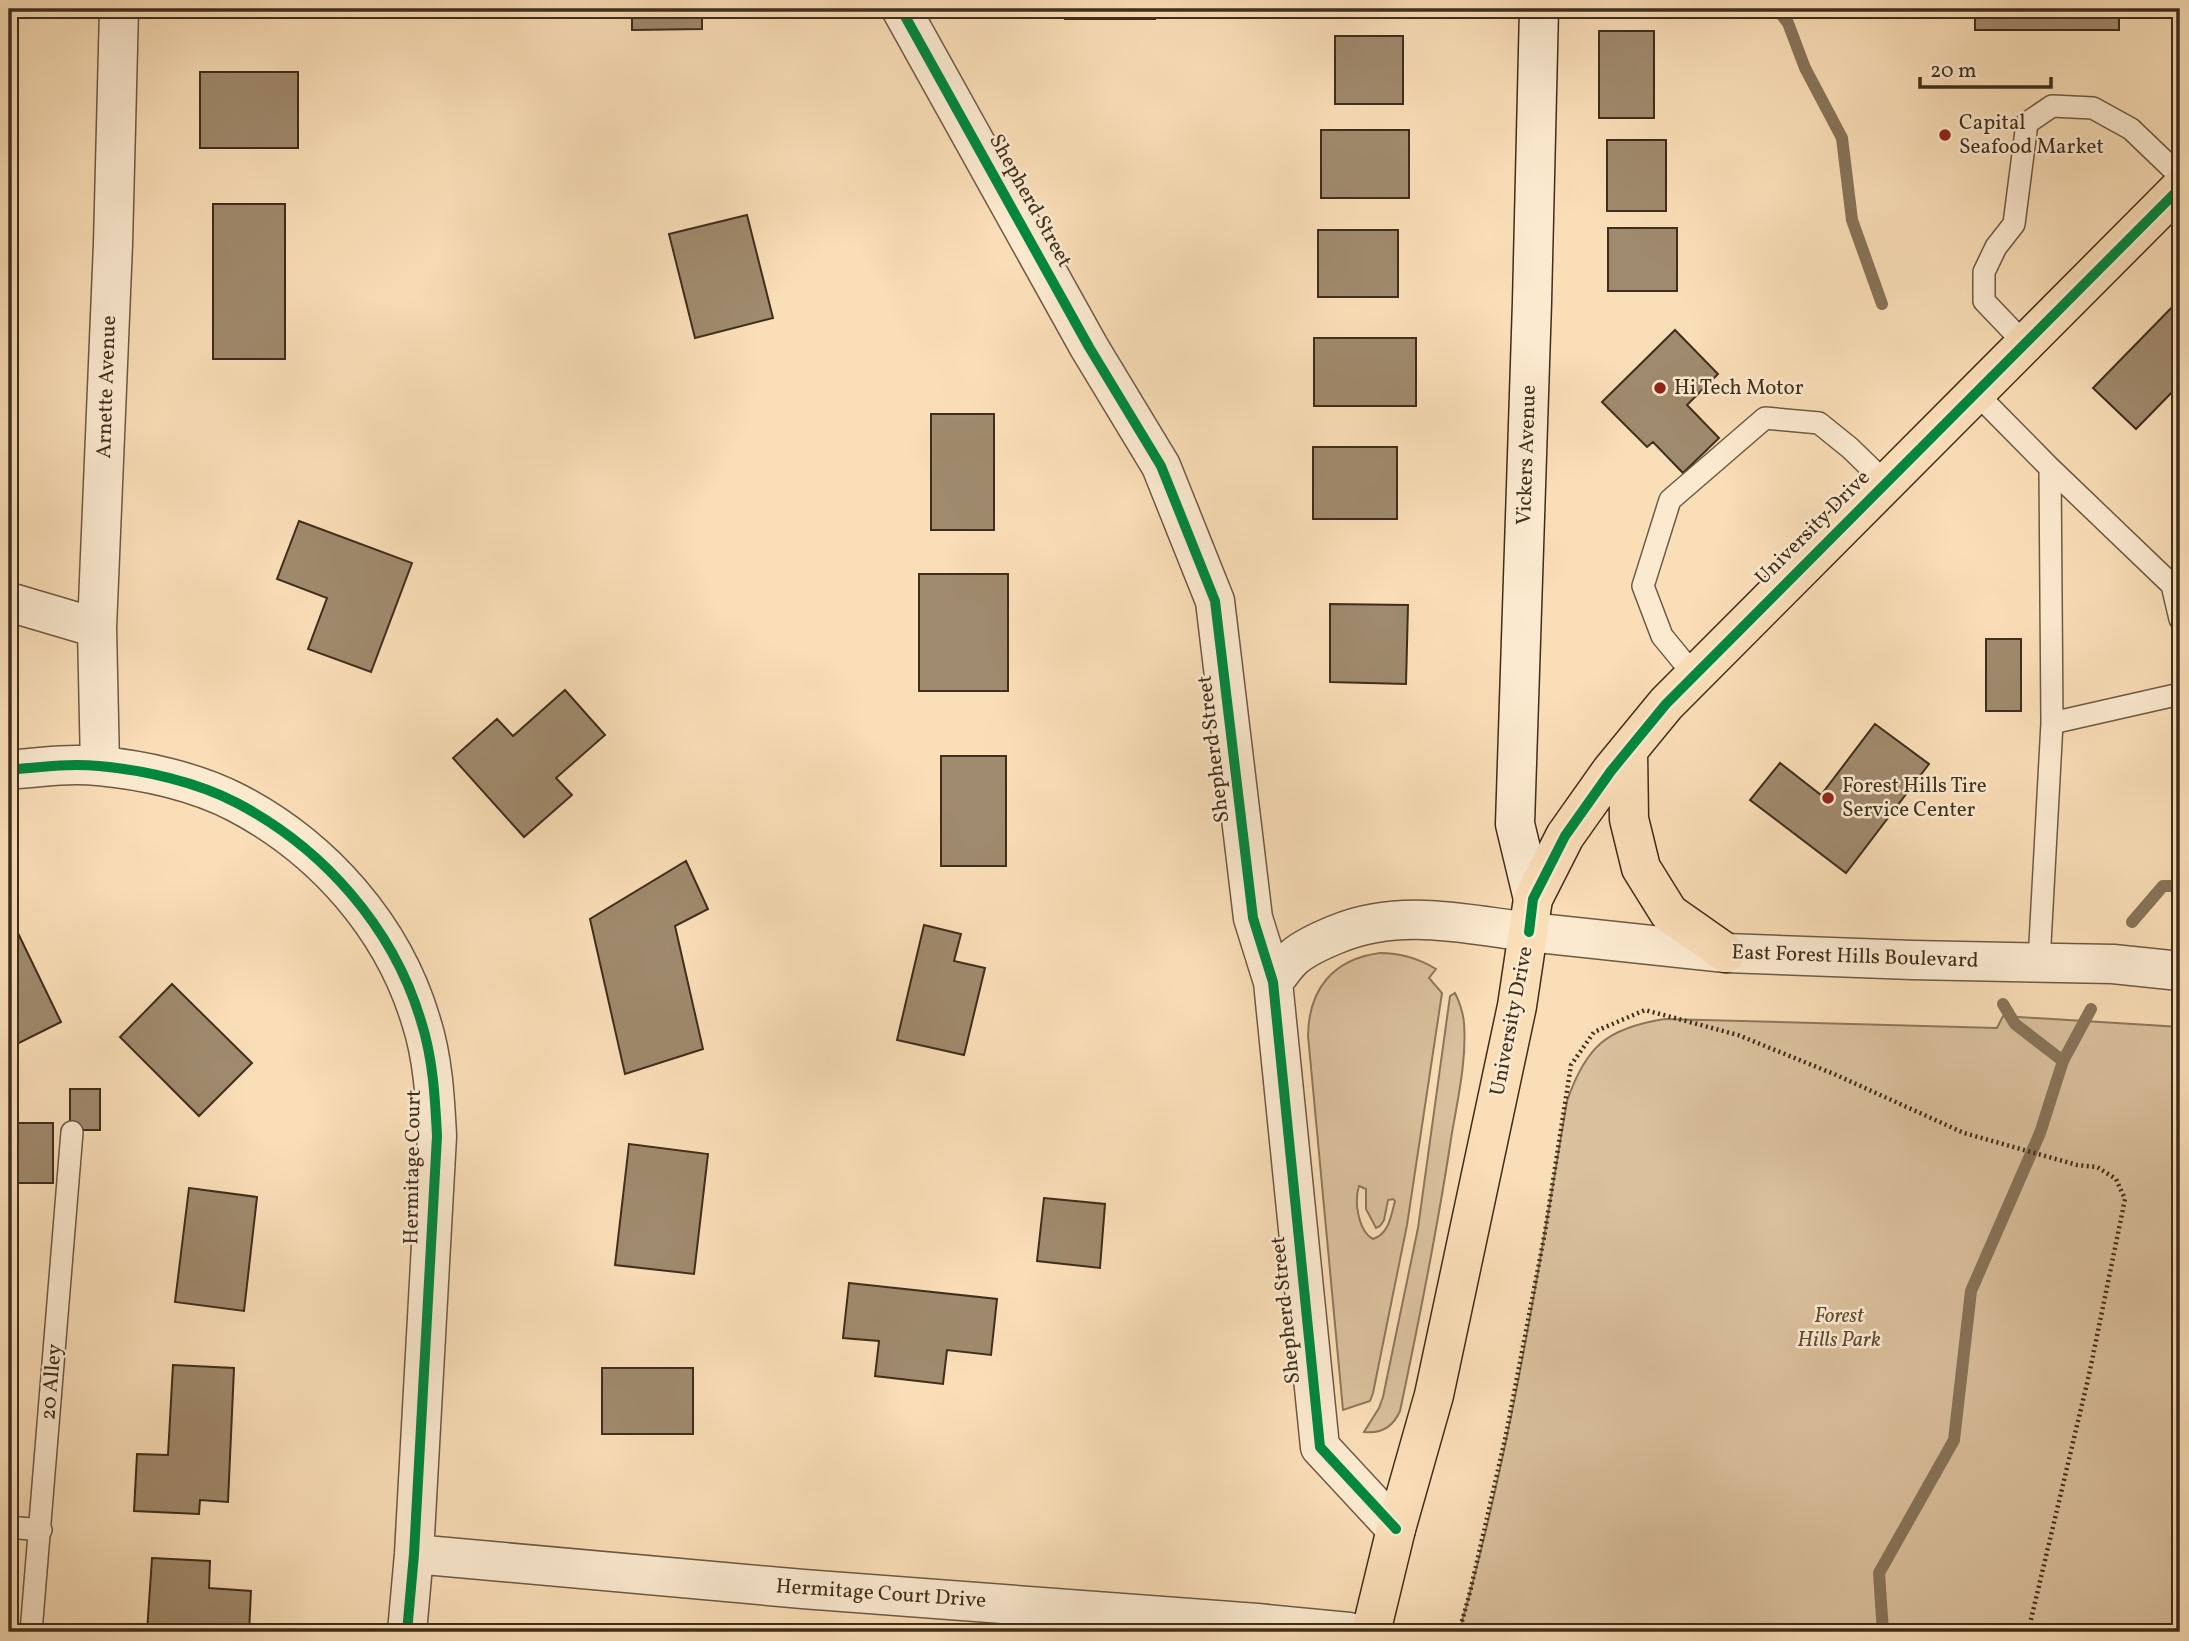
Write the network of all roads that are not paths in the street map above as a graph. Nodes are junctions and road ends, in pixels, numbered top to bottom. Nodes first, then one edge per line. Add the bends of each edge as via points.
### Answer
1 (119, 9) edge
2 (901, 9) edge
3 (1539, 9) edge
4 (2180, 176) edge
5 (2180, 188) edge
6 (2025, 344) junction
7 (1976, 393) junction
8 (2050, 468) junction
9 (1886, 483) junction
10 (2176, 587) edge
11 (9, 601) edge
12 (2180, 619) edge
13 (97, 628) junction
14 (1695, 675) junction
15 (2180, 694) edge
16 (2052, 723) junction
17 (1628, 751) junction
18 (100, 766) junction
19 (9, 771) edge
20 (1531, 916) junction
21 (1726, 953) junction
22 (2039, 962) junction
23 (2180, 971) edge
24 (1273, 982) junction
25 (72, 1132) dead end
26 (9, 1527) edge
27 (1396, 1529) junction
28 (41, 1530) junction
29 (414, 1554) junction
30 (31, 1632) edge
31 (407, 1632) edge
32 (1349, 1632) edge
33 (1371, 1632) edge

1 - 13 street, Arnette Avenue
2 - 24 street, Shepherd Street via 1088,347 1161,466 1215,601 1253,918
3 - 20 street, Vickers Avenue via 1515,824
4 - 6 lane via 2131,129 2094,108 2052,106 2027,123 2014,224 1984,272 1984,301
5 - 6 main road, University Drive
6 - 7 main road, University Drive
7 - 8 lane
7 - 9 main road, University Drive
8 - 10 lane
8 - 16 lane
9 - 14 main road, University Drive
9 - 14 lane via 1819,423 1765,418 1670,500 1643,586 1662,636
10 - 12 lane
11 - 13 street
13 - 18 street, Arnette Avenue
14 - 17 main road, University Drive
15 - 16 lane
16 - 22 lane
17 - 20 main road, University Drive via 1565,836
17 - 21 main road via 1629,819 1641,868 1669,913
18 - 19 street, Hermitage Court via 65,764
18 - 29 street, Hermitage Court via 181,780 236,802 286,832 331,871 369,915 399,966 421,1020 434,1077 437,1136
20 - 21 street, East Forest Hills Boulevard
20 - 24 street, East Forest Hills Boulevard via 1384,920 1353,927 1294,957
20 - 27 main road, University Drive via 1514,1023 1434,1395
21 - 22 street, East Forest Hills Boulevard
22 - 23 street, East Forest Hills Boulevard
24 - 27 street, Shepherd Street via 1320,1447
25 - 28 lane, 20 Alley
26 - 28 lane
27 - 33 main road, University Drive
28 - 30 lane, 20 Alley
29 - 31 street, Hermitage Court
29 - 32 street, Hermitage Court Drive

